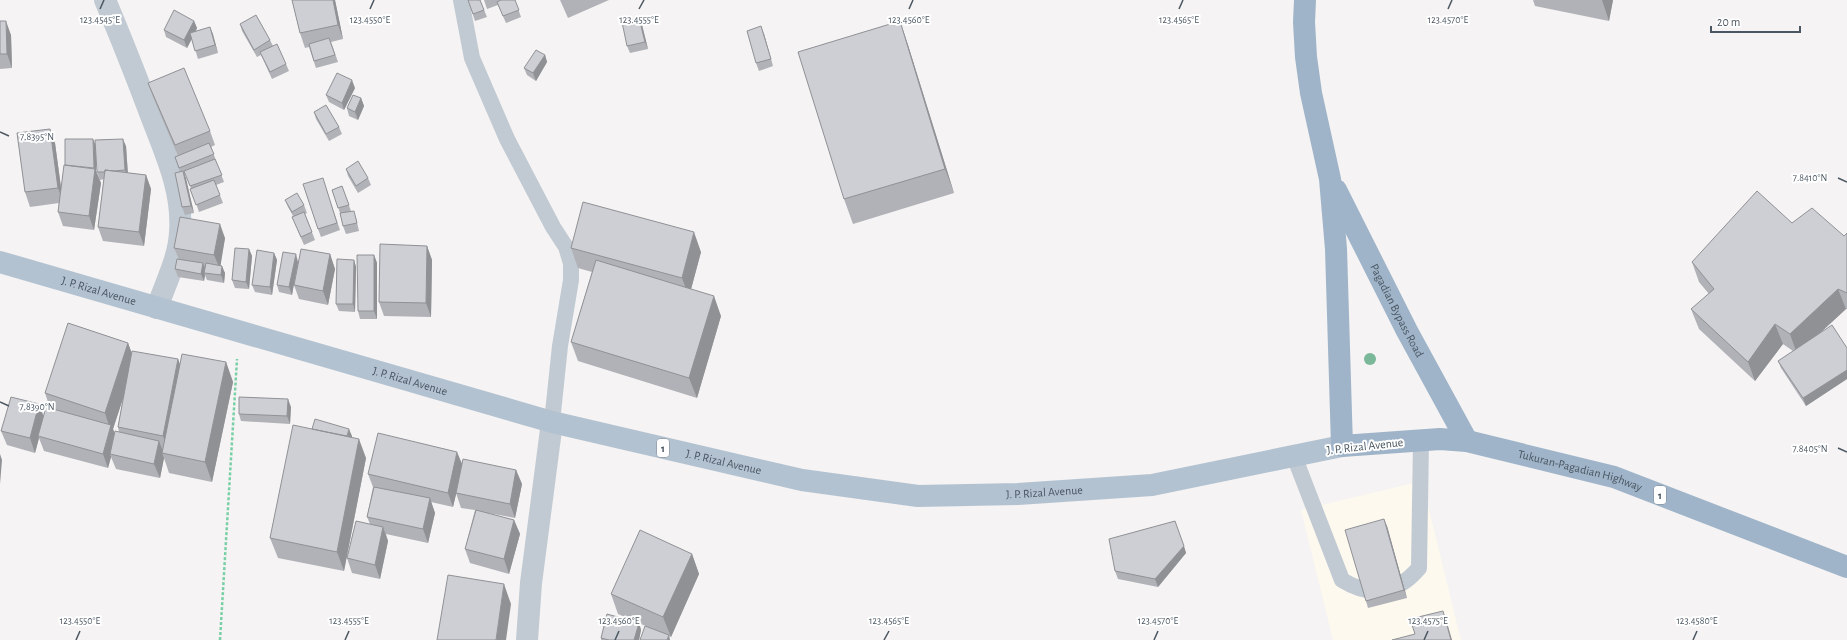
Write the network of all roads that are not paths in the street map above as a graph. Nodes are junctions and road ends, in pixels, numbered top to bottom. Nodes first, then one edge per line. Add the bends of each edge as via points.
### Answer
1 (105, 0) edge
2 (461, 0) edge
3 (1305, 0) edge
4 (1330, 179) junction
5 (0, 262) edge
6 (157, 308) junction
7 (552, 422) junction
8 (1421, 440) junction
9 (1467, 441) junction
10 (1342, 446) junction
11 (1294, 456) junction
12 (1847, 567) edge
13 (526, 640) edge

1 - 6 street via 173,175 180,207 180,234
2 - 7 lane via 472,58 507,139 566,247 571,263 571,280 560,346
3 - 4 highway, Pagadian Bypass Road via 1306,57 1311,93
4 - 9 highway, Pagadian Bypass Road via 1407,331
4 - 10 highway, Pagadian Bypass Road via 1336,249
5 - 6 main road, J. P. Rizal Avenue / 1
6 - 7 main road, J. P. Rizal Avenue / 1
7 - 11 main road, J. P. Rizal Avenue / 1 via 802,480 918,496 1018,494 1152,484
7 - 13 street
8 - 9 highway, J. P. Rizal Avenue / 1
8 - 10 highway, J. P. Rizal Avenue / 1
8 - 11 lane via 1419,568 1401,585 1377,592 1352,587 1342,580
9 - 12 highway, Tukuran-Pagadian Highway / 1 via 1614,477
10 - 11 main road, J. P. Rizal Avenue / 1

